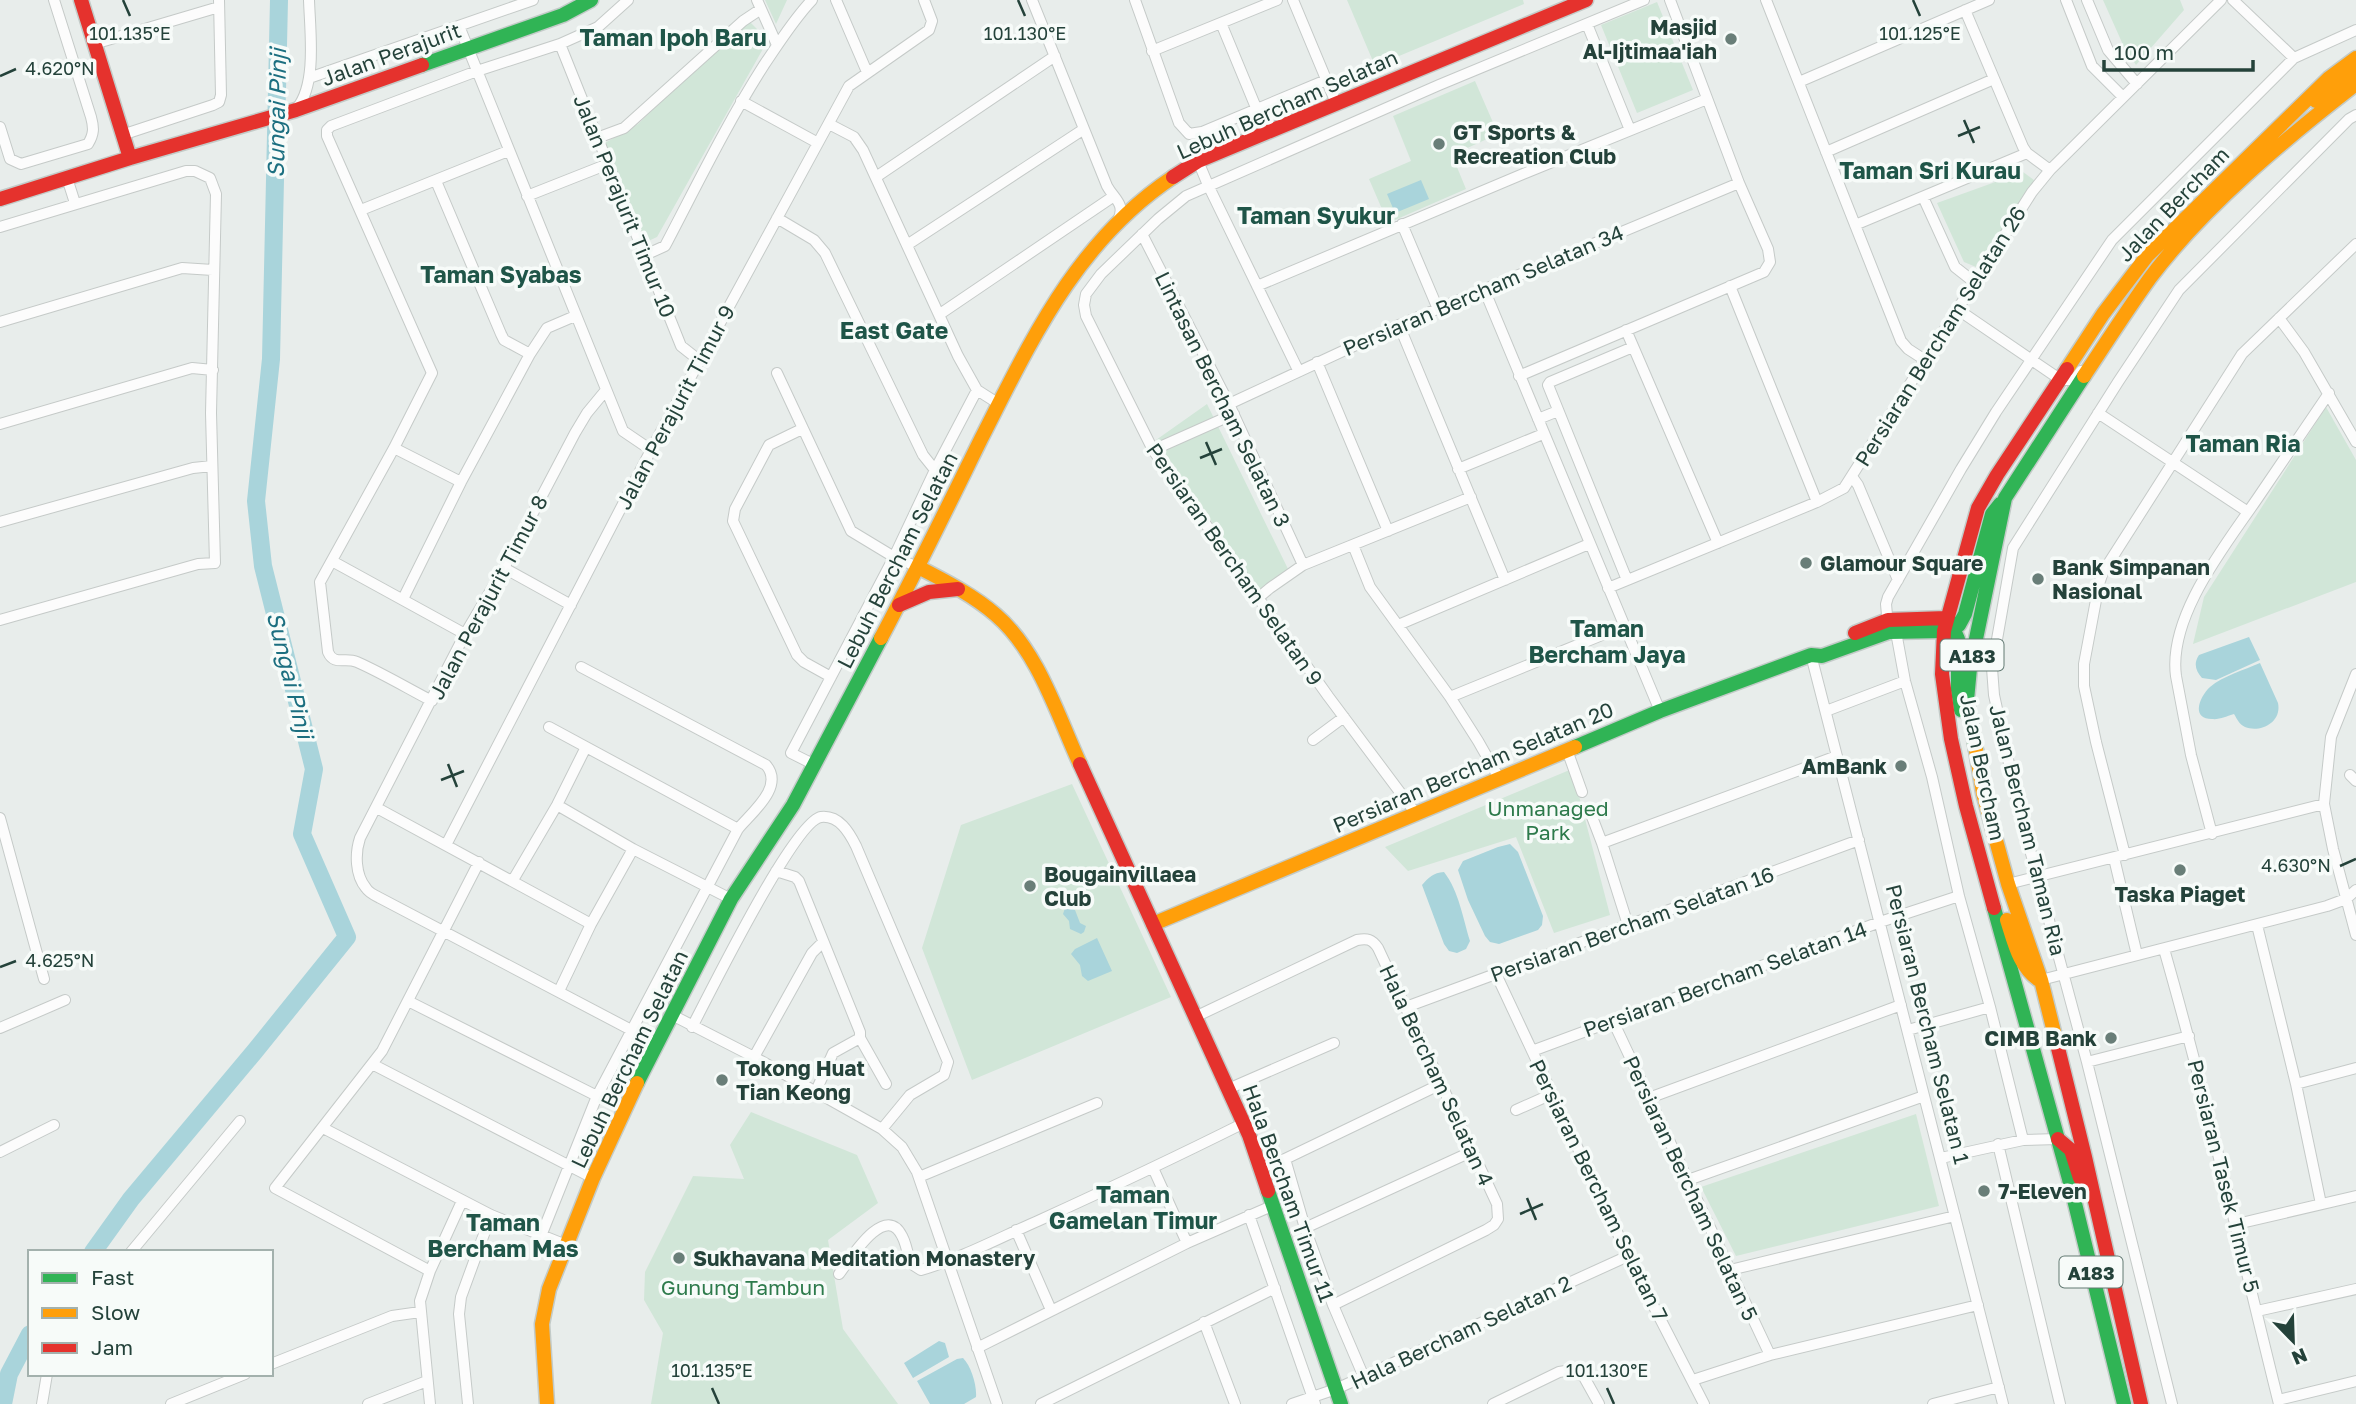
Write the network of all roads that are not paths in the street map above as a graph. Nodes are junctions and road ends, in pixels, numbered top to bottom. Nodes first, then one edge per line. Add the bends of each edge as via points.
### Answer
1 (54, 0) edge
2 (81, 0) edge
3 (309, 0) edge
4 (533, 0) edge
5 (591, 0) edge
6 (628, 0) edge
7 (812, 0) edge
8 (836, 0) edge
9 (924, 0) edge
10 (1032, 0) edge
11 (1135, 0) edge
12 (1277, 0) edge
13 (1293, 0) edge
14 (1644, 0) edge
15 (1670, 0) edge
16 (1766, 0) edge
17 (1989, 0) edge
18 (2066, 0) edge
19 (2087, 0) edge
20 (2221, 0) edge
21 (2233, 0) edge
22 (1581, 1) edge
23 (219, 3) edge
24 (759, 5) edge
25 (1965, 10) junction
26 (1222, 23) junction
27 (1587, 24) junction
28 (459, 26) junction
29 (2356, 30) edge
30 (94, 44) junction
31 (561, 44) junction
32 (777, 44) junction
33 (468, 48) junction
34 (1152, 51) junction
35 (1055, 56) junction
36 (2294, 58) junction
37 (2356, 58) edge
38 (477, 71) junction
39 (2356, 71) edge
40 (867, 72) junction
41 (309, 78) junction
42 (1994, 79) junction
43 (1326, 80) junction
44 (1799, 82) junction
45 (2137, 83) junction
46 (2356, 84) edge
47 (2123, 97) junction
48 (1707, 99) junction
49 (741, 101) junction
50 (1336, 103) junction
51 (296, 110) junction
52 (1257, 110) junction
53 (2356, 115) edge
54 (829, 124) junction
55 (0, 127) edge
56 (2277, 128) junction
57 (1084, 129) junction
58 (1630, 130) junction
59 (122, 135) junction
60 (597, 138) junction
61 (818, 143) junction
62 (509, 151) junction
63 (1826, 152) junction
64 (2027, 153) junction
65 (130, 158) junction
66 (1198, 162) junction
67 (608, 164) junction
68 (2050, 170) junction
69 (876, 177) junction
70 (67, 178) junction
71 (436, 181) junction
72 (1739, 183) junction
73 (1208, 185) junction
74 (527, 196) junction
75 (1923, 197) junction
76 (0, 198) edge
77 (1116, 198) junction
78 (1140, 201) junction
79 (75, 203) junction
80 (361, 210) junction
81 (777, 218) junction
82 (1118, 220) junction
83 (1402, 224) junction
84 (1855, 225) junction
85 (0, 226) edge
86 (1142, 234) junction
87 (907, 245) junction
88 (2355, 250) edge
89 (645, 255) junction
90 (213, 270) junction
91 (1975, 282) junction
92 (1257, 286) junction
93 (1730, 286) junction
94 (1483, 289) junction
95 (1438, 309) junction
96 (1957, 309) junction
97 (940, 314) junction
98 (575, 316) junction
99 (2279, 318) junction
100 (0, 322) edge
101 (1399, 325) junction
102 (1626, 330) junction
103 (1633, 346) junction
104 (2101, 350) junction
105 (530, 354) junction
106 (2031, 359) junction
107 (1925, 360) junction
108 (700, 361) junction
109 (1317, 362) junction
110 (213, 370) junction
111 (1298, 370) junction
112 (777, 373) dead end
113 (1519, 376) junction
114 (2062, 380) junction
115 (606, 390) junction
116 (977, 390) junction
117 (2329, 393) junction
118 (999, 404) junction
119 (1229, 404) junction
120 (1558, 411) junction
121 (2098, 413) junction
122 (1234, 414) junction
123 (1538, 419) junction
124 (0, 424) edge
125 (802, 429) junction
126 (1544, 433) junction
127 (2356, 442) edge
128 (394, 448) junction
129 (651, 450) junction
130 (1153, 450) junction
131 (2172, 461) junction
132 (212, 466) junction
133 (1458, 468) junction
134 (935, 470) junction
135 (1853, 478) junction
136 (461, 482) junction
137 (1471, 498) junction
138 (2005, 498) junction
139 (1817, 502) junction
140 (2248, 512) junction
141 (0, 522) edge
142 (1388, 531) junction
143 (1718, 543) junction
144 (1589, 544) junction
145 (1353, 545) junction
146 (894, 556) junction
147 (332, 561) junction
148 (1303, 565) junction
149 (918, 567) junction
150 (503, 568) junction
151 (1505, 580) junction
152 (1627, 580) junction
153 (1898, 580) junction
154 (1608, 588) junction
155 (960, 589) junction
156 (1258, 598) junction
157 (403, 599) junction
158 (571, 604) junction
159 (899, 605) junction
160 (0, 620) edge
161 (1398, 625) junction
162 (1624, 626) junction
163 (1948, 626) junction
164 (1891, 628) junction
165 (465, 634) junction
166 (1811, 655) junction
167 (581, 667) dead end
168 (2356, 674) edge
169 (831, 677) junction
170 (1905, 681) junction
171 (1450, 697) junction
172 (432, 701) junction
173 (1660, 711) junction
174 (1826, 712) junction
175 (1344, 718) junction
176 (549, 727) dead end
177 (1972, 737) junction
178 (1313, 740) dead end
179 (586, 747) junction
180 (1567, 750) junction
181 (1837, 756) junction
182 (814, 765) junction
183 (1499, 778) junction
184 (1582, 792) dead end
185 (2325, 804) junction
186 (557, 805) junction
187 (377, 808) junction
188 (1590, 809) dead end
189 (1416, 815) junction
190 (0, 818) edge
191 (738, 830) junction
192 (2212, 834) junction
193 (1859, 840) junction
194 (1602, 843) junction
195 (446, 845) junction
196 (633, 849) junction
197 (2125, 855) junction
198 (2114, 858) junction
199 (479, 862) junction
200 (776, 871) junction
201 (2037, 877) junction
202 (513, 880) junction
203 (2008, 884) junction
204 (1990, 887) junction
205 (707, 888) junction
206 (2356, 890) edge
207 (1959, 896) junction
208 (732, 899) junction
209 (2346, 899) junction
210 (1880, 922) junction
211 (591, 924) junction
212 (1153, 925) junction
213 (1628, 925) junction
214 (2257, 925) junction
215 (443, 931) junction
216 (2356, 935) edge
217 (822, 942) junction
218 (2164, 949) junction
219 (2137, 955) junction
220 (1496, 974) junction
221 (2064, 975) junction
222 (44, 979) dead end
223 (2040, 981) junction
224 (559, 990) junction
225 (65, 1000) dead end
226 (408, 1001) junction
227 (1901, 1004) junction
228 (1406, 1007) junction
229 (1990, 1007) junction
230 (672, 1015) junction
231 (1195, 1017) junction
232 (1613, 1021) junction
233 (692, 1027) junction
234 (0, 1028) edge
235 (1908, 1030) junction
236 (633, 1031) junction
237 (2189, 1036) junction
238 (860, 1038) junction
239 (656, 1043) junction
240 (1334, 1043) dead end
241 (1532, 1051) junction
242 (754, 1057) junction
243 (2087, 1062) junction
244 (372, 1064) junction
245 (2356, 1068) edge
246 (886, 1084) dead end
247 (1441, 1084) junction
248 (2296, 1084) junction
249 (1228, 1089) junction
250 (816, 1091) junction
251 (1552, 1094) junction
252 (597, 1096) junction
253 (1924, 1096) junction
254 (1649, 1098) junction
255 (1097, 1103) dead end
256 (1516, 1110) dead end
257 (240, 1121) dead end
258 (1244, 1124) junction
259 (54, 1125) dead end
260 (323, 1128) junction
261 (882, 1129) junction
262 (2058, 1139) junction
263 (2023, 1140) junction
264 (1997, 1144) junction
265 (1474, 1151) junction
266 (0, 1152) edge
267 (1287, 1157) junction
268 (1941, 1158) junction
269 (570, 1166) junction
270 (1153, 1168) junction
271 (1261, 1168) junction
272 (919, 1177) junction
273 (593, 1178) junction
274 (1688, 1180) junction
275 (2356, 1196) edge
276 (463, 1201) junction
277 (2322, 1204) junction
278 (1274, 1205) junction
279 (491, 1215) junction
280 (1249, 1215) junction
281 (1955, 1216) junction
282 (2237, 1224) junction
283 (1305, 1228) junction
284 (1016, 1230) junction
285 (541, 1236) junction
286 (1187, 1243) junction
287 (566, 1245) junction
288 (2104, 1245) junction
289 (133, 1250) edge
290 (1628, 1256) junction
291 (948, 1260) junction
292 (1731, 1270) junction
293 (430, 1271) junction
294 (839, 1274) dead end
295 (1275, 1288) junction
296 (2356, 1289) edge
297 (1333, 1304) junction
298 (1978, 1305) junction
299 (1051, 1310) junction
300 (2257, 1311) junction
301 (421, 1312) junction
302 (1204, 1322) junction
303 (977, 1348) junction
304 (1770, 1355) junction
305 (273, 1363) edge
306 (47, 1376) edge
307 (240, 1376) edge
308 (1363, 1376) junction
309 (1693, 1380) junction
310 (427, 1381) junction
311 (2356, 1381) edge
312 (1999, 1387) junction
313 (1336, 1389) junction
314 (1314, 1400) edge
315 (2279, 1402) edge
316 (42, 1404) edge
317 (171, 1404) edge
318 (368, 1404) edge
319 (430, 1404) edge
320 (468, 1404) edge
321 (547, 1404) edge
322 (997, 1404) edge
323 (1041, 1404) edge
324 (1235, 1404) edge
325 (1292, 1404) edge
326 (1341, 1404) edge
327 (1493, 1404) edge
328 (1599, 1404) edge
329 (1704, 1404) edge
330 (1933, 1404) edge
331 (2003, 1404) edge
332 (2060, 1404) edge
333 (2124, 1404) edge
334 (2141, 1404) edge
335 (2172, 1404) edge

1 - 55 street via 94,130 88,144 25,164 9,155
2 - 30 street
3 - 41 street
4 - 28 street
5 - 33 street, Jalan Perajurit via 563,15
6 - 31 street via 598,27
7 - 32 street
8 - 40 street
9 - 40 street, Jalan Perajurit Timur 9 via 932,22 929,30
10 - 35 street
11 - 34 street
12 - 26 street
13 - 43 street
14 - 27 street, Persiaran Bercham Selatan 9
15 - 48 street
16 - 44 street
17 - 25 street
18 - 47 street via 2092,66
19 - 45 street via 2108,50
20 - 45 street, Persiaran Bercham Selatan 26
21 - 36 street
22 - 50 street, Lebuh Bercham Selatan
23 - 30 street
23 - 59 street via 219,102
24 - 32 street
24 - 60 street via 624,128
25 - 42 street
25 - 44 street
26 - 34 street
26 - 52 street
27 - 58 street
27 - 73 street, Persiaran Bercham Selatan 9
28 - 33 street
28 - 41 street
29 - 36 street
30 - 59 street
31 - 38 street
31 - 60 street, Jalan Perajurit Timur 10
32 - 49 street
33 - 38 street
33 - 51 street, Jalan Perajurit
34 - 52 street via 1185,132 1194,135
35 - 57 street
35 - 69 street
36 - 106 street via 2112,240
37 - 56 street, Jalan Bercham / A183
38 - 62 street
38 - 80 street via 327,130
39 - 56 street
40 - 54 street, Jalan Perajurit Timur 9 via 849,86
41 - 51 street
42 - 63 street
42 - 64 street
43 - 50 street
43 - 52 street
44 - 63 street
45 - 47 street, Persiaran Bercham Selatan 26
46 - 104 street, Jalan Bercham / A183 via 2296,131 2186,236 2151,277
47 - 68 street, Persiaran Bercham Selatan 26
48 - 58 street
48 - 72 street
49 - 61 street
49 - 89 street via 665,246
50 - 66 street, Lebuh Bercham Selatan
51 - 65 street, Jalan Perajurit
53 - 121 street, Jalan Bercham Taman Ria via 2179,290
54 - 61 street, Jalan Perajurit Timur 9
54 - 69 street via 854,137
56 - 114 street, Jalan Bercham / A183 via 2147,256
57 - 77 street
57 - 87 street
58 - 83 street
59 - 65 street
60 - 67 street, Jalan Perajurit Timur 10
61 - 81 street, Jalan Perajurit Timur 9
62 - 71 street
62 - 74 street
63 - 84 street
64 - 68 street
64 - 75 street
65 - 70 street, Jalan Perajurit
66 - 73 street
66 - 78 street, Lebuh Bercham Selatan
67 - 74 street
67 - 89 street, Jalan Perajurit Timur 10
68 - 91 street, Persiaran Bercham Selatan 26
69 - 87 street
70 - 76 street, Jalan Perajurit
70 - 79 street
71 - 80 street
71 - 105 street via 500,334
72 - 93 street via 1770,262 1764,272
72 - 94 street, Persiaran Bercham Selatan 34
73 - 86 street, Persiaran Bercham Selatan 9
73 - 92 street
74 - 98 street
75 - 84 street
75 - 91 street via 1955,267
77 - 78 street via 1126,204
77 - 82 street via 1122,213
77 - 97 street
78 - 82 street, Lebuh Bercham Selatan
79 - 85 street
79 - 90 street via 195,171 210,178 216,207
80 - 128 street via 431,370
81 - 108 street, Jalan Perajurit Timur 9
81 - 134 street via 814,240 825,253 923,456
82 - 118 street, Lebuh Bercham Selatan via 1051,306
83 - 92 street
83 - 95 street
84 - 107 street via 1901,341
86 - 119 street, Lintasan Bercham Selatan 3
86 - 130 street, Persiaran Bercham Selatan 9 via 1101,274 1084,304
87 - 97 street
88 - 99 street
89 - 108 street, Jalan Perajurit Timur 10 via 682,347
90 - 100 street via 182,268
90 - 110 street
91 - 96 street, Persiaran Bercham Selatan 26
92 - 111 street
93 - 102 street
93 - 139 street
94 - 95 street, Persiaran Bercham Selatan 34
94 - 113 street
95 - 101 street, Persiaran Bercham Selatan 34
96 - 106 street
96 - 107 street, Persiaran Bercham Selatan 26
97 - 116 street
98 - 105 street via 547,328
98 - 115 street
99 - 117 street
99 - 131 street via 2242,354
101 - 109 street, Persiaran Bercham Selatan 34
101 - 133 street
102 - 103 street
102 - 113 street
103 - 120 street via 1549,383
103 - 143 street
104 - 114 street via 2074,380
104 - 138 street, Jalan Bercham / A183
105 - 136 street
106 - 114 street
106 - 153 street
107 - 135 street, Persiaran Bercham Selatan 26
108 - 129 street, Jalan Perajurit Timur 9
109 - 111 street, Persiaran Bercham Selatan 34
109 - 142 street
110 - 124 street via 192,368
110 - 132 street
111 - 119 street, Persiaran Bercham Selatan 34
112 - 125 street
113 - 123 street
114 - 163 street, Jalan Bercham / A183 via 1978,508
115 - 129 street via 626,434
115 - 150 street, Jalan Perajurit Timur 8 via 575,433
116 - 118 street
116 - 134 street
117 - 127 street
117 - 140 street
118 - 149 street, Lebuh Bercham Selatan
119 - 122 street, Lintasan Bercham Selatan 3
120 - 123 street
120 - 152 street
121 - 131 street
121 - 201 street, Jalan Bercham Taman Ria via 2013,548 1992,668 1999,719
122 - 130 street
122 - 148 street, Lintasan Bercham Selatan 3
123 - 126 street
125 - 146 street via 851,531
125 - 169 street via 769,445 733,521 793,649 804,662
126 - 133 street
126 - 144 street
128 - 136 street
128 - 147 street
129 - 158 street, Jalan Perajurit Timur 9
130 - 156 street, Persiaran Bercham Selatan 9
131 - 140 street
131 - 197 street via 2103,572 2084,664 2084,685
132 - 141 street
132 - 160 street via 215,563
133 - 137 street
134 - 146 street
135 - 139 street, Persiaran Bercham Selatan 26
135 - 153 street
136 - 157 street
137 - 142 street
137 - 151 street
138 - 163 street via 1992,514 1962,621
138 - 177 street, Jalan Bercham / A183 via 1970,668 1967,700
139 - 143 street, Persiaran Bercham Selatan 26
140 - 192 street via 2190,605 2174,666
142 - 145 street
143 - 152 street, Persiaran Bercham Selatan 26
144 - 151 street
144 - 154 street
145 - 148 street
145 - 161 street via 1370,587
146 - 149 street
146 - 169 street
147 - 157 street
147 - 172 street via 320,582 332,659 353,660
148 - 156 street
149 - 155 street, Hala Bercham Timur 11
149 - 159 street, Lebuh Bercham Selatan
150 - 158 street
150 - 165 street, Jalan Perajurit Timur 8
151 - 161 street
152 - 154 street, Persiaran Bercham Selatan 26
153 - 164 street via 1888,597
154 - 162 street
155 - 159 street via 929,592
155 - 212 street, Hala Bercham Timur 11 via 1004,621 1025,646
156 - 175 street, Persiaran Bercham Selatan 9
157 - 165 street
158 - 195 street, Jalan Perajurit Timur 9
159 - 182 street, Lebuh Bercham Selatan
161 - 171 street
162 - 171 street
162 - 173 street
163 - 164 street
163 - 177 street via 1959,648 1958,690
163 - 204 street, Jalan Bercham / A183 via 1942,674 1951,739
164 - 166 street via 1818,647
164 - 170 street
165 - 172 street, Jalan Perajurit Timur 8
166 - 173 street, Persiaran Bercham Selatan 20
166 - 174 street, Persiaran Bercham Selatan 1
167 - 191 street via 766,765 772,787
168 - 185 street via 2331,737
169 - 182 street via 791,753
170 - 174 street
170 - 207 street
171 - 183 street
172 - 187 street, Jalan Perajurit Timur 8
173 - 180 street, Persiaran Bercham Selatan 20
174 - 181 street, Persiaran Bercham Selatan 1
175 - 178 street
175 - 189 street, Persiaran Bercham Selatan 9
176 - 179 street
177 - 203 street, Jalan Bercham / A183
179 - 186 street
179 - 191 street
180 - 183 street, Persiaran Bercham Selatan 20
180 - 184 street
181 - 193 street, Persiaran Bercham Selatan 1
181 - 194 street
182 - 208 street, Lebuh Bercham Selatan
183 - 189 street, Persiaran Bercham Selatan 20
185 - 192 street
185 - 209 street
186 - 196 street
186 - 202 street
187 - 195 street
187 - 215 street, Jalan Perajurit Timur 8 via 357,846 366,888
188 - 194 street
189 - 212 street, Persiaran Bercham Selatan 20
190 - 222 street
191 - 205 street
192 - 197 street
193 - 210 street, Persiaran Bercham Selatan 1
193 - 213 street, Persiaran Bercham Selatan 16
194 - 213 street
195 - 199 street
196 - 205 street
196 - 211 street
197 - 198 street
198 - 201 street
198 - 219 street
199 - 202 street
199 - 215 street
200 - 217 street via 799,881
200 - 233 street
200 - 261 street via 813,820 837,821 847,829 947,1062 944,1075 910,1095
201 - 203 street
201 - 221 street, Jalan Bercham Taman Ria
202 - 211 street
203 - 223 street, Jalan Bercham / A183
204 - 223 street via 2001,901 2027,970
204 - 262 street, Jalan Bercham / A183
205 - 208 street
205 - 236 street
206 - 209 street
207 - 210 street, Persiaran Bercham Selatan 14
207 - 229 street
208 - 230 street, Lebuh Bercham Selatan
209 - 214 street
209 - 216 street
210 - 227 street, Persiaran Bercham Selatan 1
210 - 232 street, Persiaran Bercham Selatan 14
211 - 224 street
212 - 231 street, Hala Bercham Timur 11
213 - 220 street, Persiaran Bercham Selatan 16
214 - 218 street
214 - 248 street
215 - 224 street, Jalan Perajurit Timur 8
215 - 226 street
217 - 238 street
217 - 242 street
218 - 219 street
218 - 237 street, Persiaran Tasek Timur 5
219 - 221 street
220 - 228 street, Persiaran Bercham Selatan 16
220 - 241 street, Persiaran Bercham Selatan 7
221 - 223 street
221 - 243 street, Jalan Bercham Taman Ria
223 - 288 street, Jalan Bercham / A183
224 - 236 street, Jalan Perajurit Timur 8
225 - 234 street
226 - 244 street
226 - 252 street
227 - 235 street, Persiaran Bercham Selatan 1
227 - 254 street
228 - 231 street, Hala Bercham Selatan 4 via 1378,948 1366,938
228 - 247 street, Hala Bercham Selatan 4
229 - 235 street
229 - 263 street
230 - 233 street
230 - 239 street, Lebuh Bercham Selatan
231 - 249 street, Hala Bercham Timur 11
232 - 241 street, Persiaran Bercham Selatan 14
232 - 254 street, Persiaran Bercham Selatan 5
233 - 242 street
235 - 253 street, Persiaran Bercham Selatan 1
236 - 239 street, Jalan Perajurit Timur 8
236 - 252 street
237 - 243 street
237 - 282 street, Persiaran Tasek Timur 5
238 - 246 street
238 - 250 street via 833,1053
239 - 273 street, Lebuh Bercham Selatan
240 - 249 street
241 - 251 street, Persiaran Bercham Selatan 7
242 - 250 street
243 - 335 street, Jalan Bercham Taman Ria
244 - 260 street
244 - 269 street
245 - 248 street
247 - 265 street, Hala Bercham Selatan 4
247 - 267 street
248 - 277 street
249 - 258 street, Hala Bercham Timur 11
250 - 261 street
251 - 256 street
251 - 290 street, Persiaran Bercham Selatan 7
252 - 269 street
253 - 268 street, Persiaran Bercham Selatan 1
253 - 274 street
254 - 274 street, Persiaran Bercham Selatan 5
255 - 272 street
257 - 289 street
258 - 270 street
258 - 271 street, Hala Bercham Timur 11
259 - 266 street
260 - 276 street
260 - 293 street via 275,1188
261 - 272 street via 902,1147
262 - 263 street
262 - 288 street via 2074,1154 2092,1226
262 - 333 street, Jalan Bercham / A183
263 - 264 street
264 - 268 street
264 - 332 street
265 - 283 street
265 - 297 street, Hala Bercham Selatan 4 via 1499,1211 1494,1226
267 - 271 street
267 - 283 street
268 - 281 street, Persiaran Bercham Selatan 1
269 - 273 street
269 - 285 street
270 - 284 street
270 - 286 street
271 - 278 street, Hala Bercham Timur 11
272 - 291 street
273 - 287 street, Lebuh Bercham Selatan
274 - 292 street, Persiaran Bercham Selatan 5
275 - 277 street
276 - 279 street
276 - 293 street
277 - 282 street
278 - 280 street
278 - 313 street, Hala Bercham Timur 11
279 - 285 street
279 - 320 street via 461,1297
280 - 286 street
280 - 295 street
281 - 292 street
281 - 298 street, Persiaran Bercham Selatan 1
282 - 300 street, Persiaran Tasek Timur 5
283 - 297 street
284 - 291 street
284 - 299 street
285 - 287 street
286 - 299 street
287 - 321 street, Lebuh Bercham Selatan via 542,1324
288 - 334 street, Jalan Bercham / A183
290 - 308 street, Hala Bercham Selatan 2
290 - 309 street, Persiaran Bercham Selatan 7
291 - 294 street via 921,1270 915,1267 902,1236 887,1225 863,1242
291 - 303 street
292 - 304 street, Persiaran Bercham Selatan 5
293 - 301 street
295 - 302 street
295 - 314 street
296 - 300 street
297 - 308 street
298 - 304 street
298 - 312 street, Persiaran Bercham Selatan 1
299 - 303 street
300 - 315 street, Persiaran Tasek Timur 5
301 - 305 street via 392,1315
301 - 310 street
302 - 323 street
302 - 324 street
303 - 322 street
304 - 309 street
306 - 316 street
307 - 317 street
308 - 313 street, Hala Bercham Selatan 2
309 - 329 street, Persiaran Bercham Selatan 7
310 - 318 street
310 - 319 street
311 - 315 street
312 - 330 street
312 - 331 street, Persiaran Bercham Selatan 1
313 - 314 street, Hala Bercham Selatan 2
313 - 326 street, Hala Bercham Timur 11
314 - 325 street, Hala Bercham Selatan 2
327 - 328 street via 1572,1370 1584,1377

